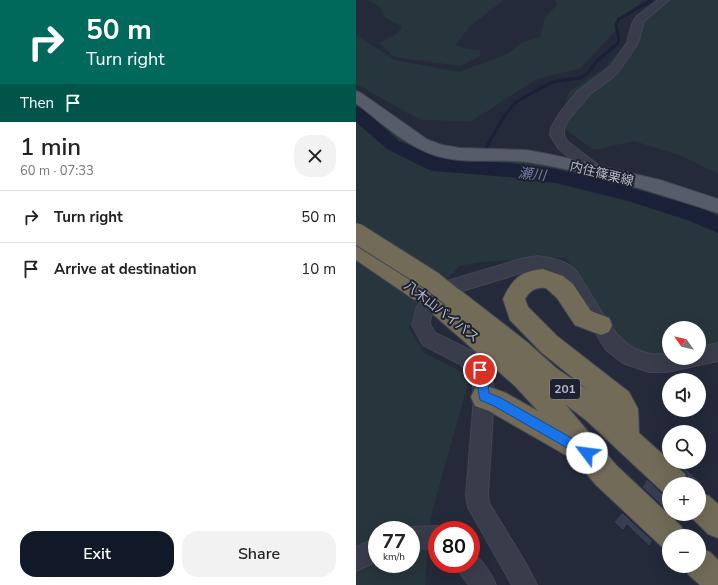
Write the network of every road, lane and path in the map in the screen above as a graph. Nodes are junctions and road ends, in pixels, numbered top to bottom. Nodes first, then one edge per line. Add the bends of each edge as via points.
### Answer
1 (664, 0) edge
2 (356, 96) edge
3 (596, 172) junction
4 (718, 206) edge
5 (356, 233) edge
6 (362, 253) edge
7 (447, 303) junction
8 (601, 325) junction
9 (718, 352) edge
10 (706, 355) edge
11 (662, 363) edge
12 (484, 397) junction
13 (626, 439) junction
14 (587, 453) junction
15 (667, 477) edge
16 (706, 513) edge
17 (718, 524) edge
18 (664, 529) edge
19 (368, 553) edge
20 (356, 559) edge
21 (706, 570) edge
22 (474, 573) edge
23 (718, 581) edge
24 (484, 585) edge
25 (525, 585) edge

1 - 3 street via 640,18 634,40 622,58 610,73 581,95 557,129 559,142 592,166
2 - 3 main road, 内住篠栗線 via 422,144 440,151 526,156
3 - 4 main road, 内住篠栗線
5 - 7 highway, 八木山バイパス / 201, bridge via 432,281
6 - 7 highway, 八木山バイパス / 201 via 421,292
7 - 13 highway, 八木山バイパス / 201 via 518,350
7 - 14 highway, 八木山バイパス / 201 via 546,401
8 - 11 street via 612,344 630,357 649,363
8 - 12 street via 569,274 555,266 521,266 443,289 423,313 421,325 429,339 467,358 480,370
8 - 13 highway via 583,318 565,290 548,279 540,278 526,282 520,287 514,299 518,313 548,344 620,401 625,409
9 - 10 street
12 - 14 highway
12 - 25 street via 477,495 479,507
13 - 15 highway, 八木山バイパス / 201
14 - 18 highway, 八木山バイパス / 201 via 606,475
16 - 17 highway
19 - 20 street
21 - 23 highway
22 - 24 street

